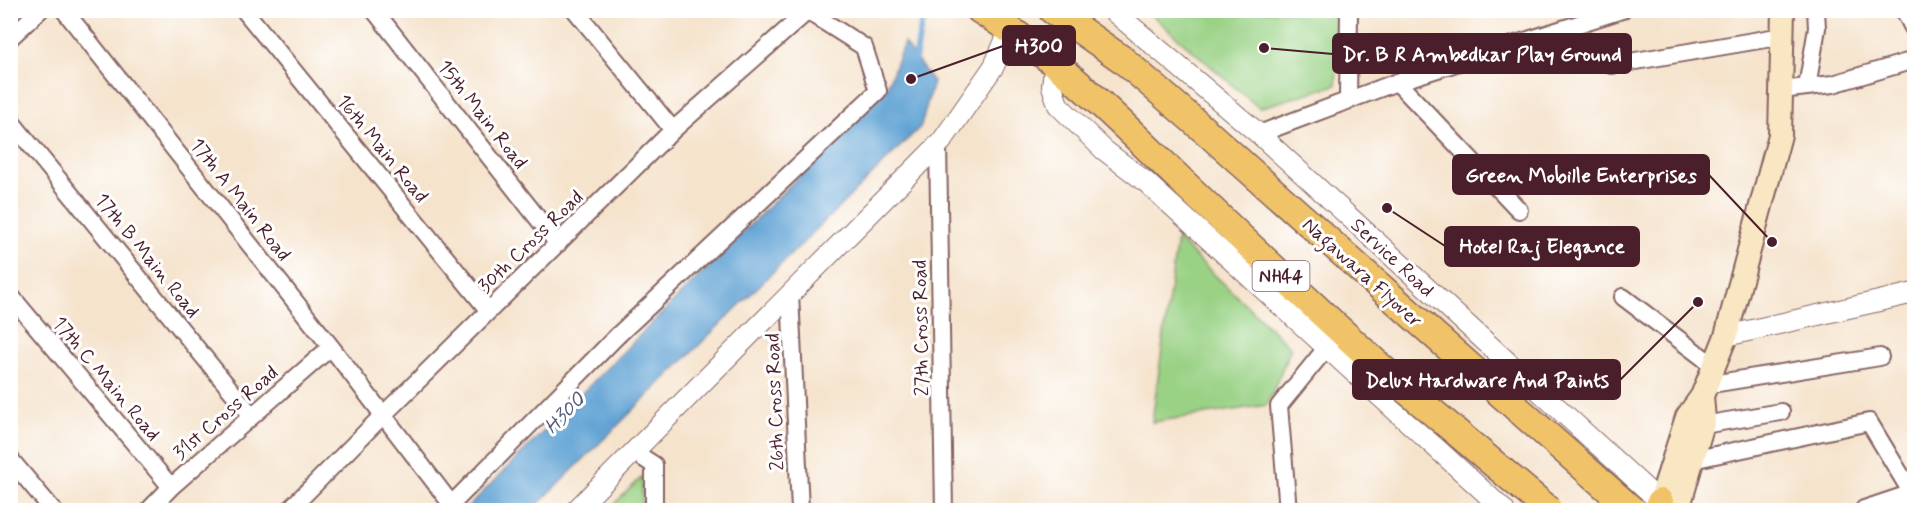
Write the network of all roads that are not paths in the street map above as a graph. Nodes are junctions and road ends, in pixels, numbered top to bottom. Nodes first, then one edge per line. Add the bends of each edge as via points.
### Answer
1 (40, 10) edge
2 (64, 10) edge
3 (244, 10) edge
4 (374, 10) edge
5 (575, 10) edge
6 (980, 10) edge
7 (1053, 10) edge
8 (1112, 10) edge
9 (1349, 10) edge
10 (1622, 10) edge
11 (1784, 10) edge
12 (1816, 10) edge
13 (1904, 10) edge
14 (809, 11) edge
15 (1010, 29) junction
16 (1914, 30) edge
17 (1783, 36) junction
18 (10, 38) edge
19 (1914, 60) edge
20 (1055, 62) junction
21 (1612, 65) dead end
22 (1397, 82) junction
23 (1807, 87) junction
24 (1781, 90) junction
25 (1348, 101) junction
26 (10, 120) edge
27 (673, 130) junction
28 (1259, 134) junction
29 (938, 144) junction
30 (1519, 210) dead end
31 (558, 244) junction
32 (790, 292) junction
33 (1914, 293) edge
34 (10, 295) edge
35 (1623, 297) dead end
36 (489, 311) junction
37 (1726, 336) junction
38 (331, 347) junction
39 (1327, 347) junction
40 (1880, 357) dead end
41 (1707, 382) junction
42 (1781, 412) dead end
43 (252, 416) junction
44 (382, 416) junction
45 (1702, 425) junction
46 (634, 452) junction
47 (10, 459) edge
48 (1692, 460) junction
49 (1635, 479) junction
50 (171, 488) junction
51 (1913, 495) edge
52 (449, 508) edge
53 (1666, 508) edge
54 (53, 510) edge
55 (149, 510) edge
56 (289, 510) edge
57 (576, 510) edge
58 (654, 510) edge
59 (800, 510) edge
60 (944, 510) edge
61 (1288, 510) edge
62 (1504, 510) edge
63 (1549, 510) edge
64 (1616, 510) edge
65 (1632, 510) edge
66 (1863, 510) edge

1 - 18 street
2 - 38 street, 17th A Main Road
3 - 36 street, 16th Main Road
4 - 31 street, 15th Main Road
5 - 27 street
6 - 15 highway, NH44
7 - 65 highway, Nagawara Flyover / NH44, bridge via 1123,60 1210,135
8 - 28 street, Service Road
9 - 25 street
10 - 22 street
11 - 17 main road
12 - 23 street via 1817,28
13 - 16 street
14 - 27 street, 30th Cross Road
14 - 52 street via 864,47 878,91 617,336
15 - 20 highway, NH44
15 - 29 street via 994,66
17 - 21 street
17 - 24 main road
19 - 23 street via 1833,84
20 - 39 street via 1052,86 1058,105
20 - 63 highway, NH44, bridge via 1310,303
22 - 25 street
22 - 30 street
23 - 24 street
24 - 37 main road via 1779,135
25 - 28 street
26 - 43 street, 17th B Main Road
27 - 31 street, 30th Cross Road
28 - 49 street, Service Road
29 - 32 street
29 - 60 street, 27th Cross Road
31 - 36 street, 30th Cross Road
32 - 46 street
32 - 59 street, 26th Cross Road
33 - 37 street
34 - 50 street, 17th C Main Road
35 - 41 street
36 - 44 street, 30th Cross Road
37 - 41 main road
38 - 43 street, 31st Cross Road
38 - 44 street, 17th A Main Road
39 - 61 street via 1279,406
39 - 62 street
40 - 41 street
41 - 45 main road
41 - 53 main road via 1687,417
42 - 45 street
43 - 50 street, 31st Cross Road
44 - 52 street, 17th A Main Road
44 - 56 street, 30th Cross Road
45 - 48 main road
46 - 57 street
46 - 58 street via 654,465
47 - 54 street
48 - 51 street via 1869,422
48 - 53 main road
49 - 53 street, Service Road
49 - 64 street
50 - 55 street, 31st Cross Road
51 - 66 street

